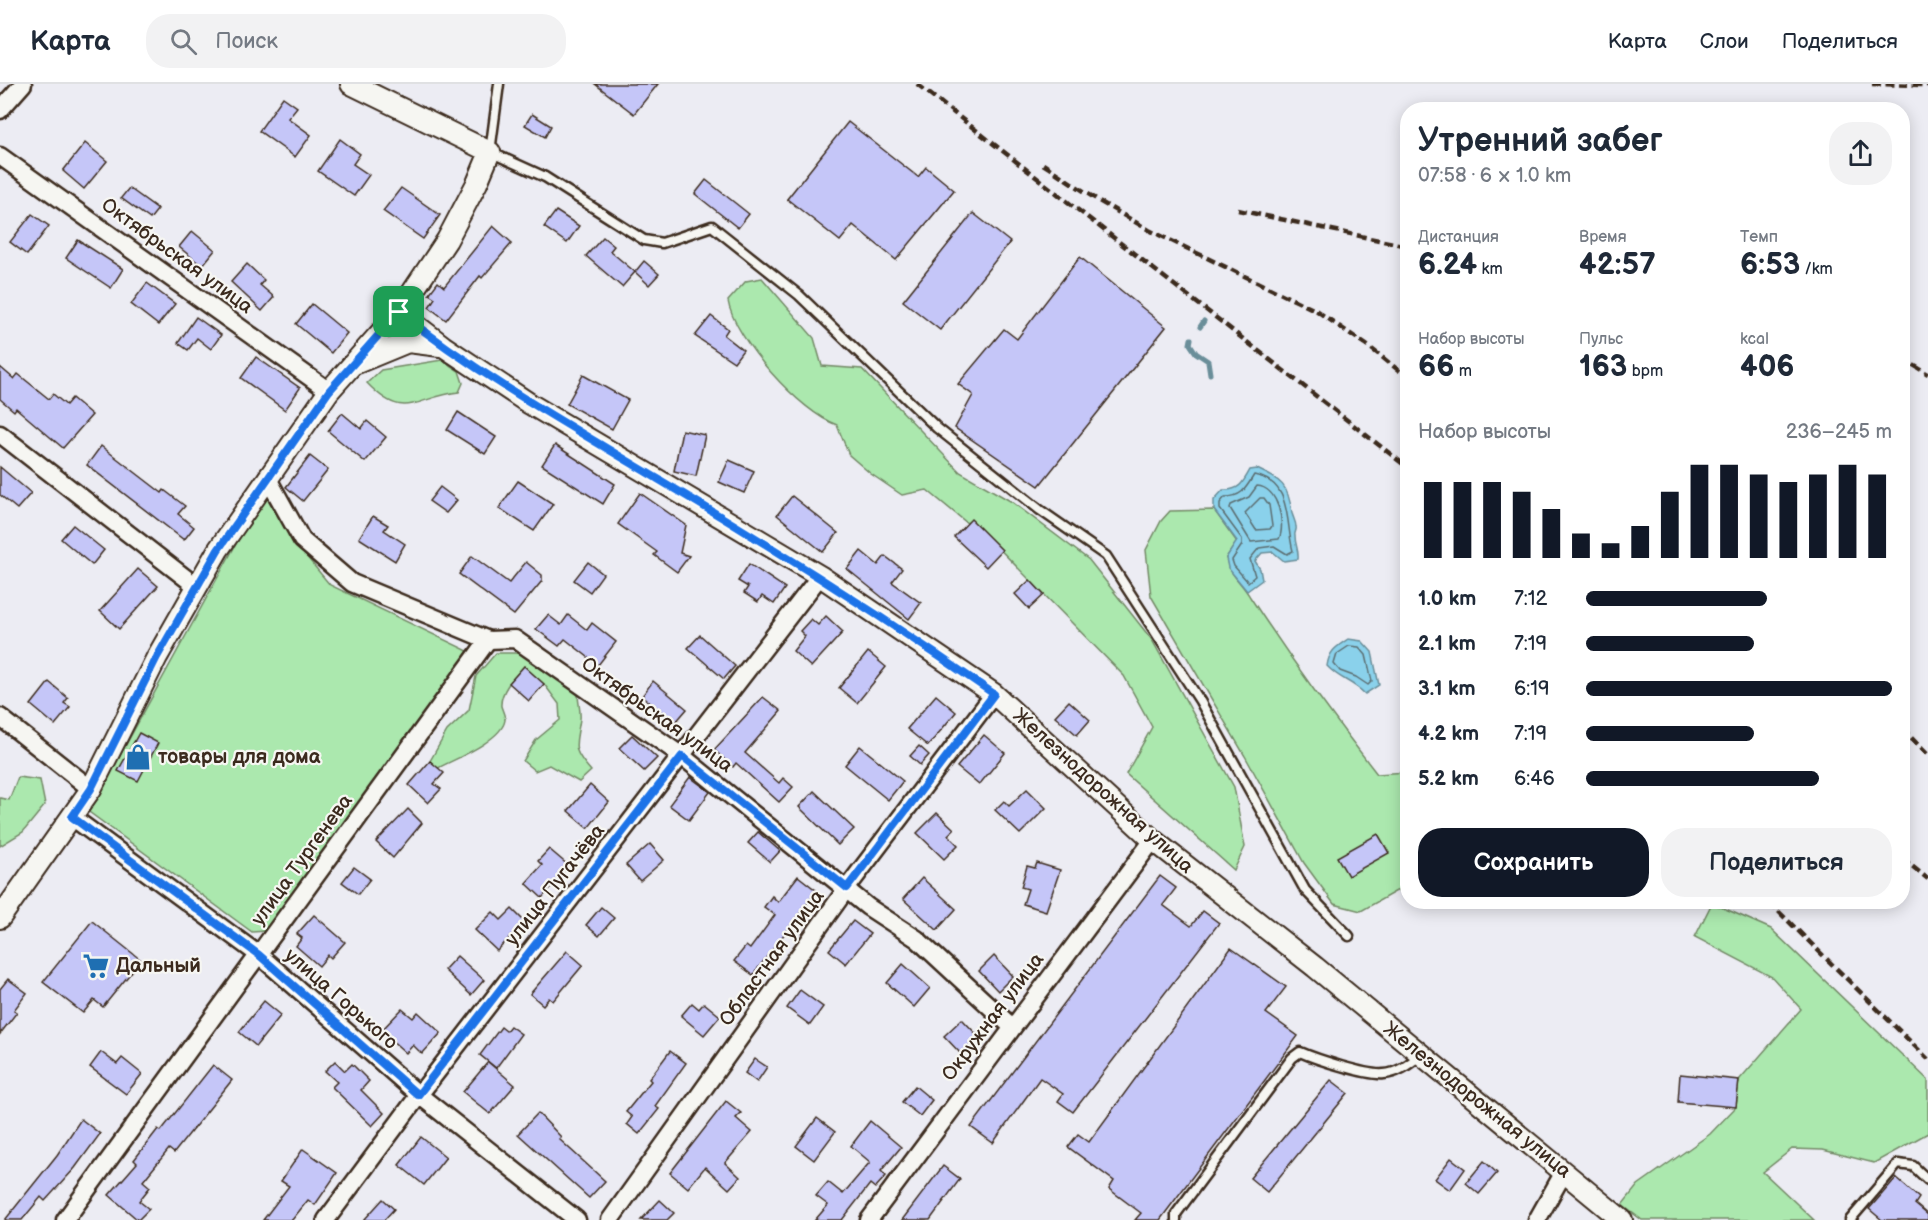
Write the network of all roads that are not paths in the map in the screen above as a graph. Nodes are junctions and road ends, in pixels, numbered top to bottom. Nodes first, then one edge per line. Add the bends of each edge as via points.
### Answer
1 (23, 84) edge
2 (351, 84) edge
3 (499, 84) edge
4 (0, 110) edge
5 (490, 152) junction
6 (0, 156) edge
7 (399, 312) junction
8 (443, 346) junction
9 (352, 365) junction
10 (329, 391) junction
11 (0, 434) edge
12 (267, 477) junction
13 (820, 576) junction
14 (196, 586) junction
15 (488, 640) junction
16 (994, 694) junction
17 (0, 717) edge
18 (682, 756) junction
19 (91, 789) junction
20 (72, 817) junction
21 (1153, 840) junction
22 (847, 888) junction
23 (0, 918) edge
24 (1349, 936) dead end
25 (259, 955) junction
26 (1012, 1027) junction
27 (1422, 1054) junction
28 (418, 1095) junction
29 (1564, 1172) junction
30 (1928, 1180) edge
31 (65, 1220) edge
32 (326, 1220) edge
33 (577, 1220) edge
34 (610, 1220) edge
35 (869, 1220) edge
36 (1176, 1220) edge
37 (1537, 1220) edge
38 (1622, 1220) edge
39 (1851, 1220) edge

1 - 4 street
2 - 5 street
3 - 5 lane
5 - 7 street via 447,240
5 - 24 lane via 545,177 644,240 662,243 712,226 799,295 937,428 1040,510 1107,556 1200,701 1305,890
6 - 10 street, Октябрьская улица
7 - 8 street, Железнодорожная улица
7 - 9 street
8 - 9 street via 408,342
8 - 13 street, Железнодорожная улица via 530,404
9 - 10 street
10 - 12 street
11 - 14 street
12 - 14 street
12 - 15 street, Октябрьская улица via 302,540 351,583
13 - 16 street, Железнодорожная улица
13 - 18 street, улица Пугачёва
14 - 19 street
15 - 18 street, Октябрьская улица via 515,639
15 - 25 street, улица Тургенева
16 - 21 street, Железнодорожная улица
16 - 22 street, Областная улица
17 - 19 street
18 - 22 street, Октябрьская улица
18 - 28 street, улица Пугачёва
19 - 20 street
20 - 23 street
20 - 25 street, улица Горького
21 - 26 street, Окружная улица
21 - 27 street, Железнодорожная улица
22 - 26 street, Октябрьская улица via 917,939
22 - 34 street, Областная улица
25 - 28 street, улица Горького
25 - 31 street, улица Тургенева
26 - 35 street, Окружная улица
27 - 29 street, Железнодорожная улица
27 - 36 lane via 1403,1069 1383,1075 1300,1052 1176,1214
28 - 32 street, улица Пугачёва
28 - 33 street, улица Горького
29 - 37 street
29 - 38 street, Железнодорожная улица
30 - 39 lane via 1913,1166 1898,1164

